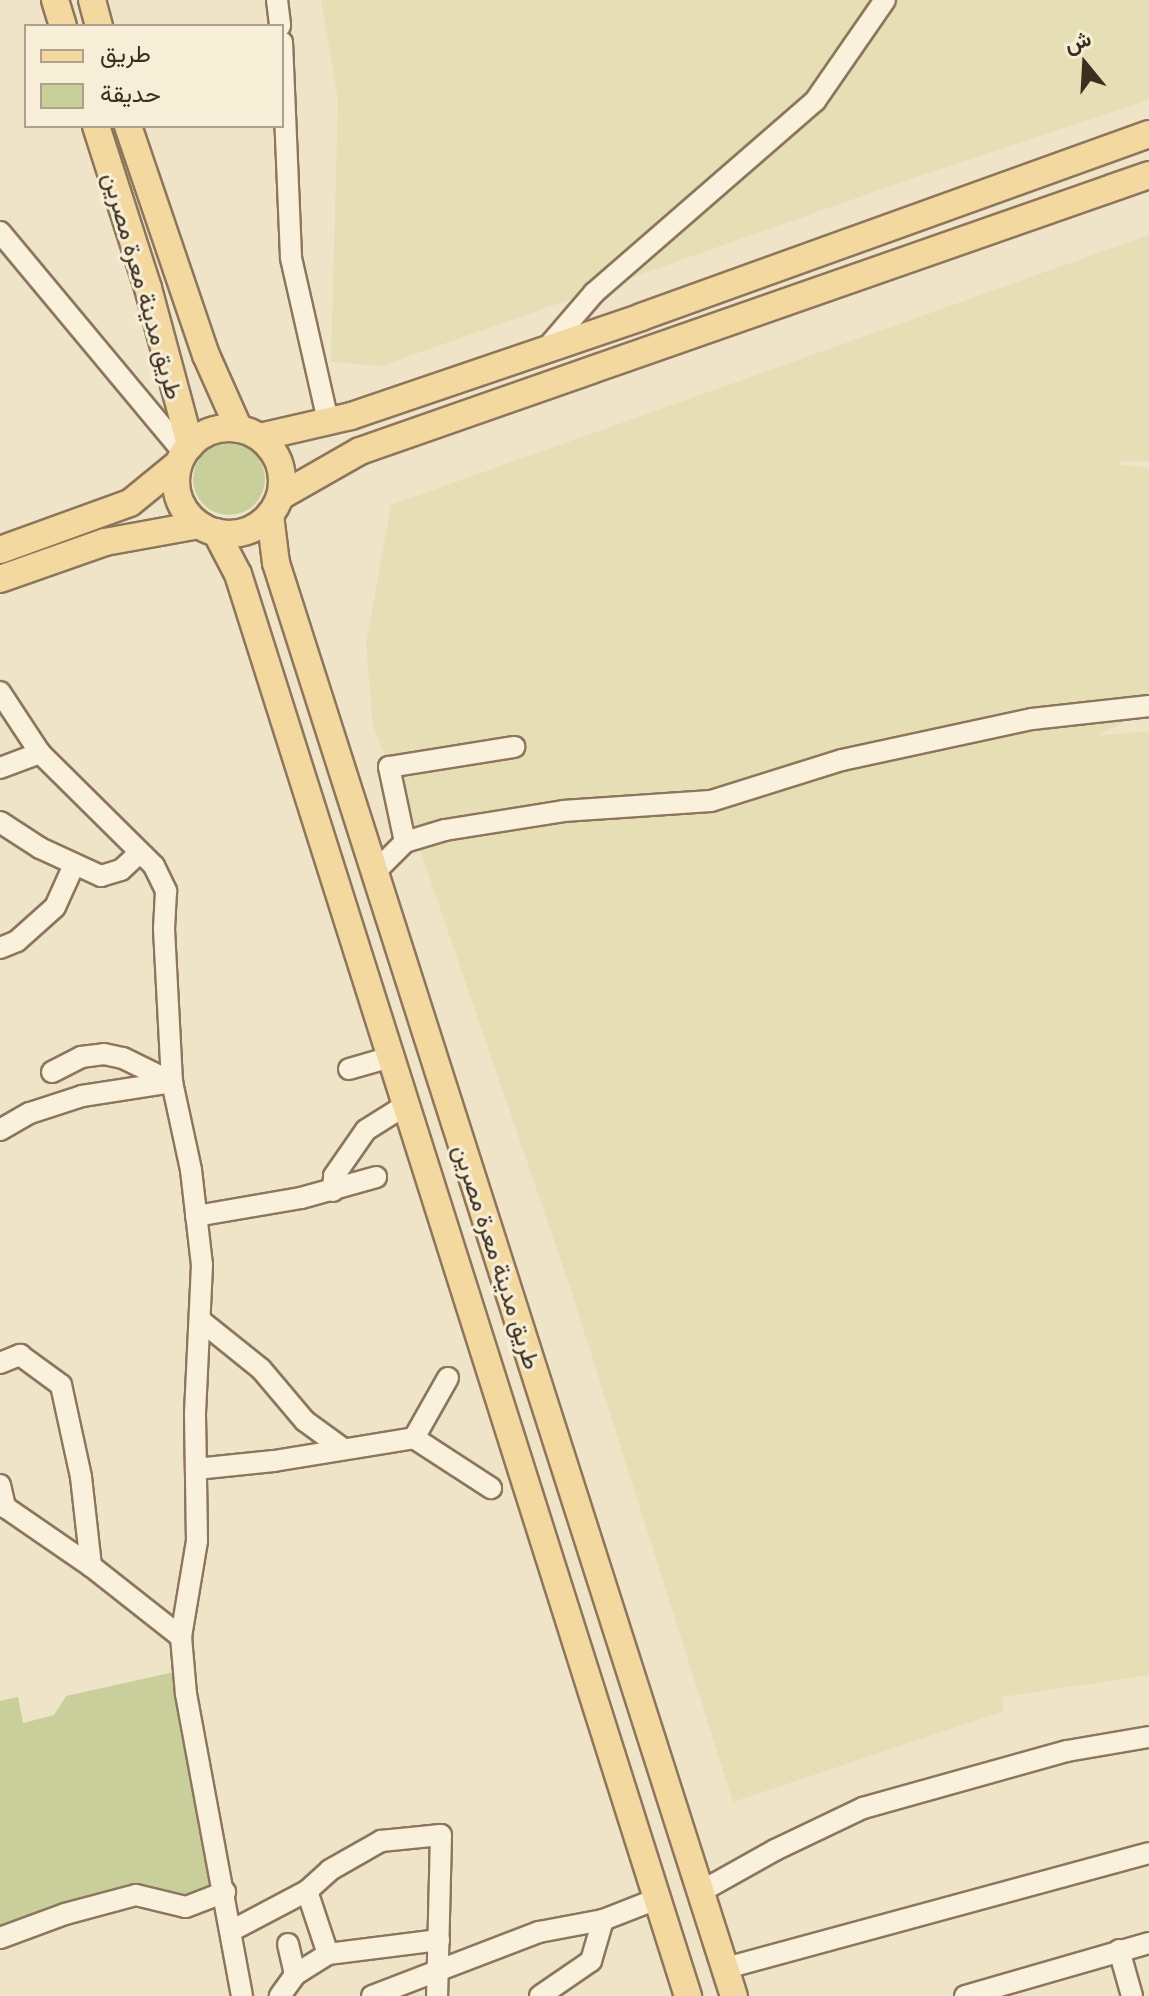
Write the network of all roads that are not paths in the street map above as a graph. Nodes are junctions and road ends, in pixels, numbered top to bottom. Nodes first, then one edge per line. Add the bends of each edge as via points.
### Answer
1 (55, 0) edge
2 (92, 0) edge
3 (277, 0) edge
4 (885, 0) edge
5 (62, 24) edge
6 (98, 24) edge
7 (280, 24) edge
8 (284, 90) edge
9 (97, 128) edge
10 (129, 128) edge
11 (1149, 134) edge
12 (1149, 175) edge
13 (0, 232) edge
14 (546, 349) junction
15 (328, 421) junction
16 (250, 433) junction
17 (185, 454) junction
18 (276, 505) junction
19 (207, 529) junction
20 (3, 545) edge
21 (10, 575) edge
22 (0, 692) edge
23 (1149, 706) edge
24 (514, 747) dead end
25 (40, 753) junction
26 (0, 768) edge
27 (0, 822) edge
28 (405, 842) junction
29 (139, 853) junction
30 (74, 865) junction
31 (374, 873) junction
32 (0, 948) edge
33 (391, 1057) junction
34 (349, 1069) dead end
35 (52, 1072) dead end
36 (172, 1082) junction
37 (406, 1105) junction
38 (0, 1130) edge
39 (376, 1177) dead end
40 (333, 1191) junction
41 (196, 1216) junction
42 (200, 1320) junction
43 (0, 1363) edge
44 (448, 1378) dead end
45 (414, 1438) junction
46 (342, 1448) junction
47 (196, 1469) junction
48 (0, 1485) edge
49 (491, 1488) dead end
50 (2, 1508) edge
51 (91, 1566) junction
52 (181, 1637) junction
53 (1149, 1737) edge
54 (1149, 1853) edge
55 (307, 1891) junction
56 (225, 1892) junction
57 (700, 1892) junction
58 (658, 1903) junction
59 (603, 1920) junction
60 (231, 1931) junction
61 (0, 1938) edge
62 (439, 1940) junction
63 (1149, 1943) edge
64 (288, 1944) dead end
65 (1119, 1950) junction
66 (328, 1954) junction
67 (726, 1968) junction
68 (438, 1972) junction
69 (289, 1989) edge
70 (242, 1996) edge
71 (372, 1996) edge
72 (437, 1996) edge
73 (540, 1996) edge
74 (688, 1996) edge
75 (734, 1996) edge
76 (965, 1996) edge
77 (1132, 1996) edge

1 - 5 main road
2 - 6 main road
3 - 7 street
4 - 14 street via 815,101 594,293
8 - 15 street via 291,258
9 - 17 main road, طريق مدينة معرة مصرين via 148,288
10 - 16 main road, طريق مدينة معرة مصرين via 206,355
11 - 14 main road
12 - 18 main road via 360,451
13 - 17 street
14 - 15 main road
15 - 16 main road
16 - 17 main road via 211,431
16 - 18 main road via 280,463
17 - 19 main road via 178,495 186,512
17 - 20 main road via 130,503
18 - 19 main road via 246,532
18 - 31 main road, طريق مدينة معرة مصرين via 276,563
19 - 21 main road via 105,542
19 - 33 main road, طريق مدينة معرة مصرين via 238,574
20 - 21 street
22 - 25 street
23 - 28 street via 1032,719 871,754 711,801 563,811 445,830
24 - 28 street via 389,767
25 - 26 street
25 - 29 street
27 - 30 street
28 - 31 street
29 - 30 street via 110,875
29 - 36 street via 154,866 166,891
30 - 32 street via 55,907 17,941
31 - 57 main road, طريق مدينة معرة مصرين
33 - 34 street
33 - 37 main road, طريق مدينة معرة مصرين
35 - 36 street via 81,1057 104,1054
36 - 38 street via 82,1096 30,1113
36 - 41 street
37 - 40 street via 366,1130 334,1176
37 - 58 main road, طريق مدينة معرة مصرين
39 - 40 street
40 - 41 street
41 - 42 street via 202,1265
42 - 46 street via 261,1369 305,1421
42 - 47 street
43 - 51 street via 20,1355 61,1385 81,1477
44 - 45 street
45 - 46 street
45 - 49 street
46 - 47 street
47 - 52 street via 197,1541
48 - 50 street
50 - 51 street
51 - 52 street
52 - 56 street via 186,1694
53 - 57 street via 1067,1751 863,1808
54 - 67 street
55 - 60 street
55 - 62 street via 330,1870 381,1841 441,1835
55 - 66 street
56 - 60 street
56 - 61 street via 186,1907 136,1895
57 - 58 main road
57 - 67 main road, طريق مدينة معرة مصرين
58 - 59 street
58 - 74 main road, طريق مدينة معرة مصرين
59 - 68 street via 549,1929
59 - 73 street via 591,1961
60 - 70 street
62 - 66 street
62 - 68 street
63 - 65 street
64 - 69 street
65 - 76 street
65 - 77 street
66 - 69 street
67 - 75 main road, طريق مدينة معرة مصرين
68 - 71 street
68 - 72 street

